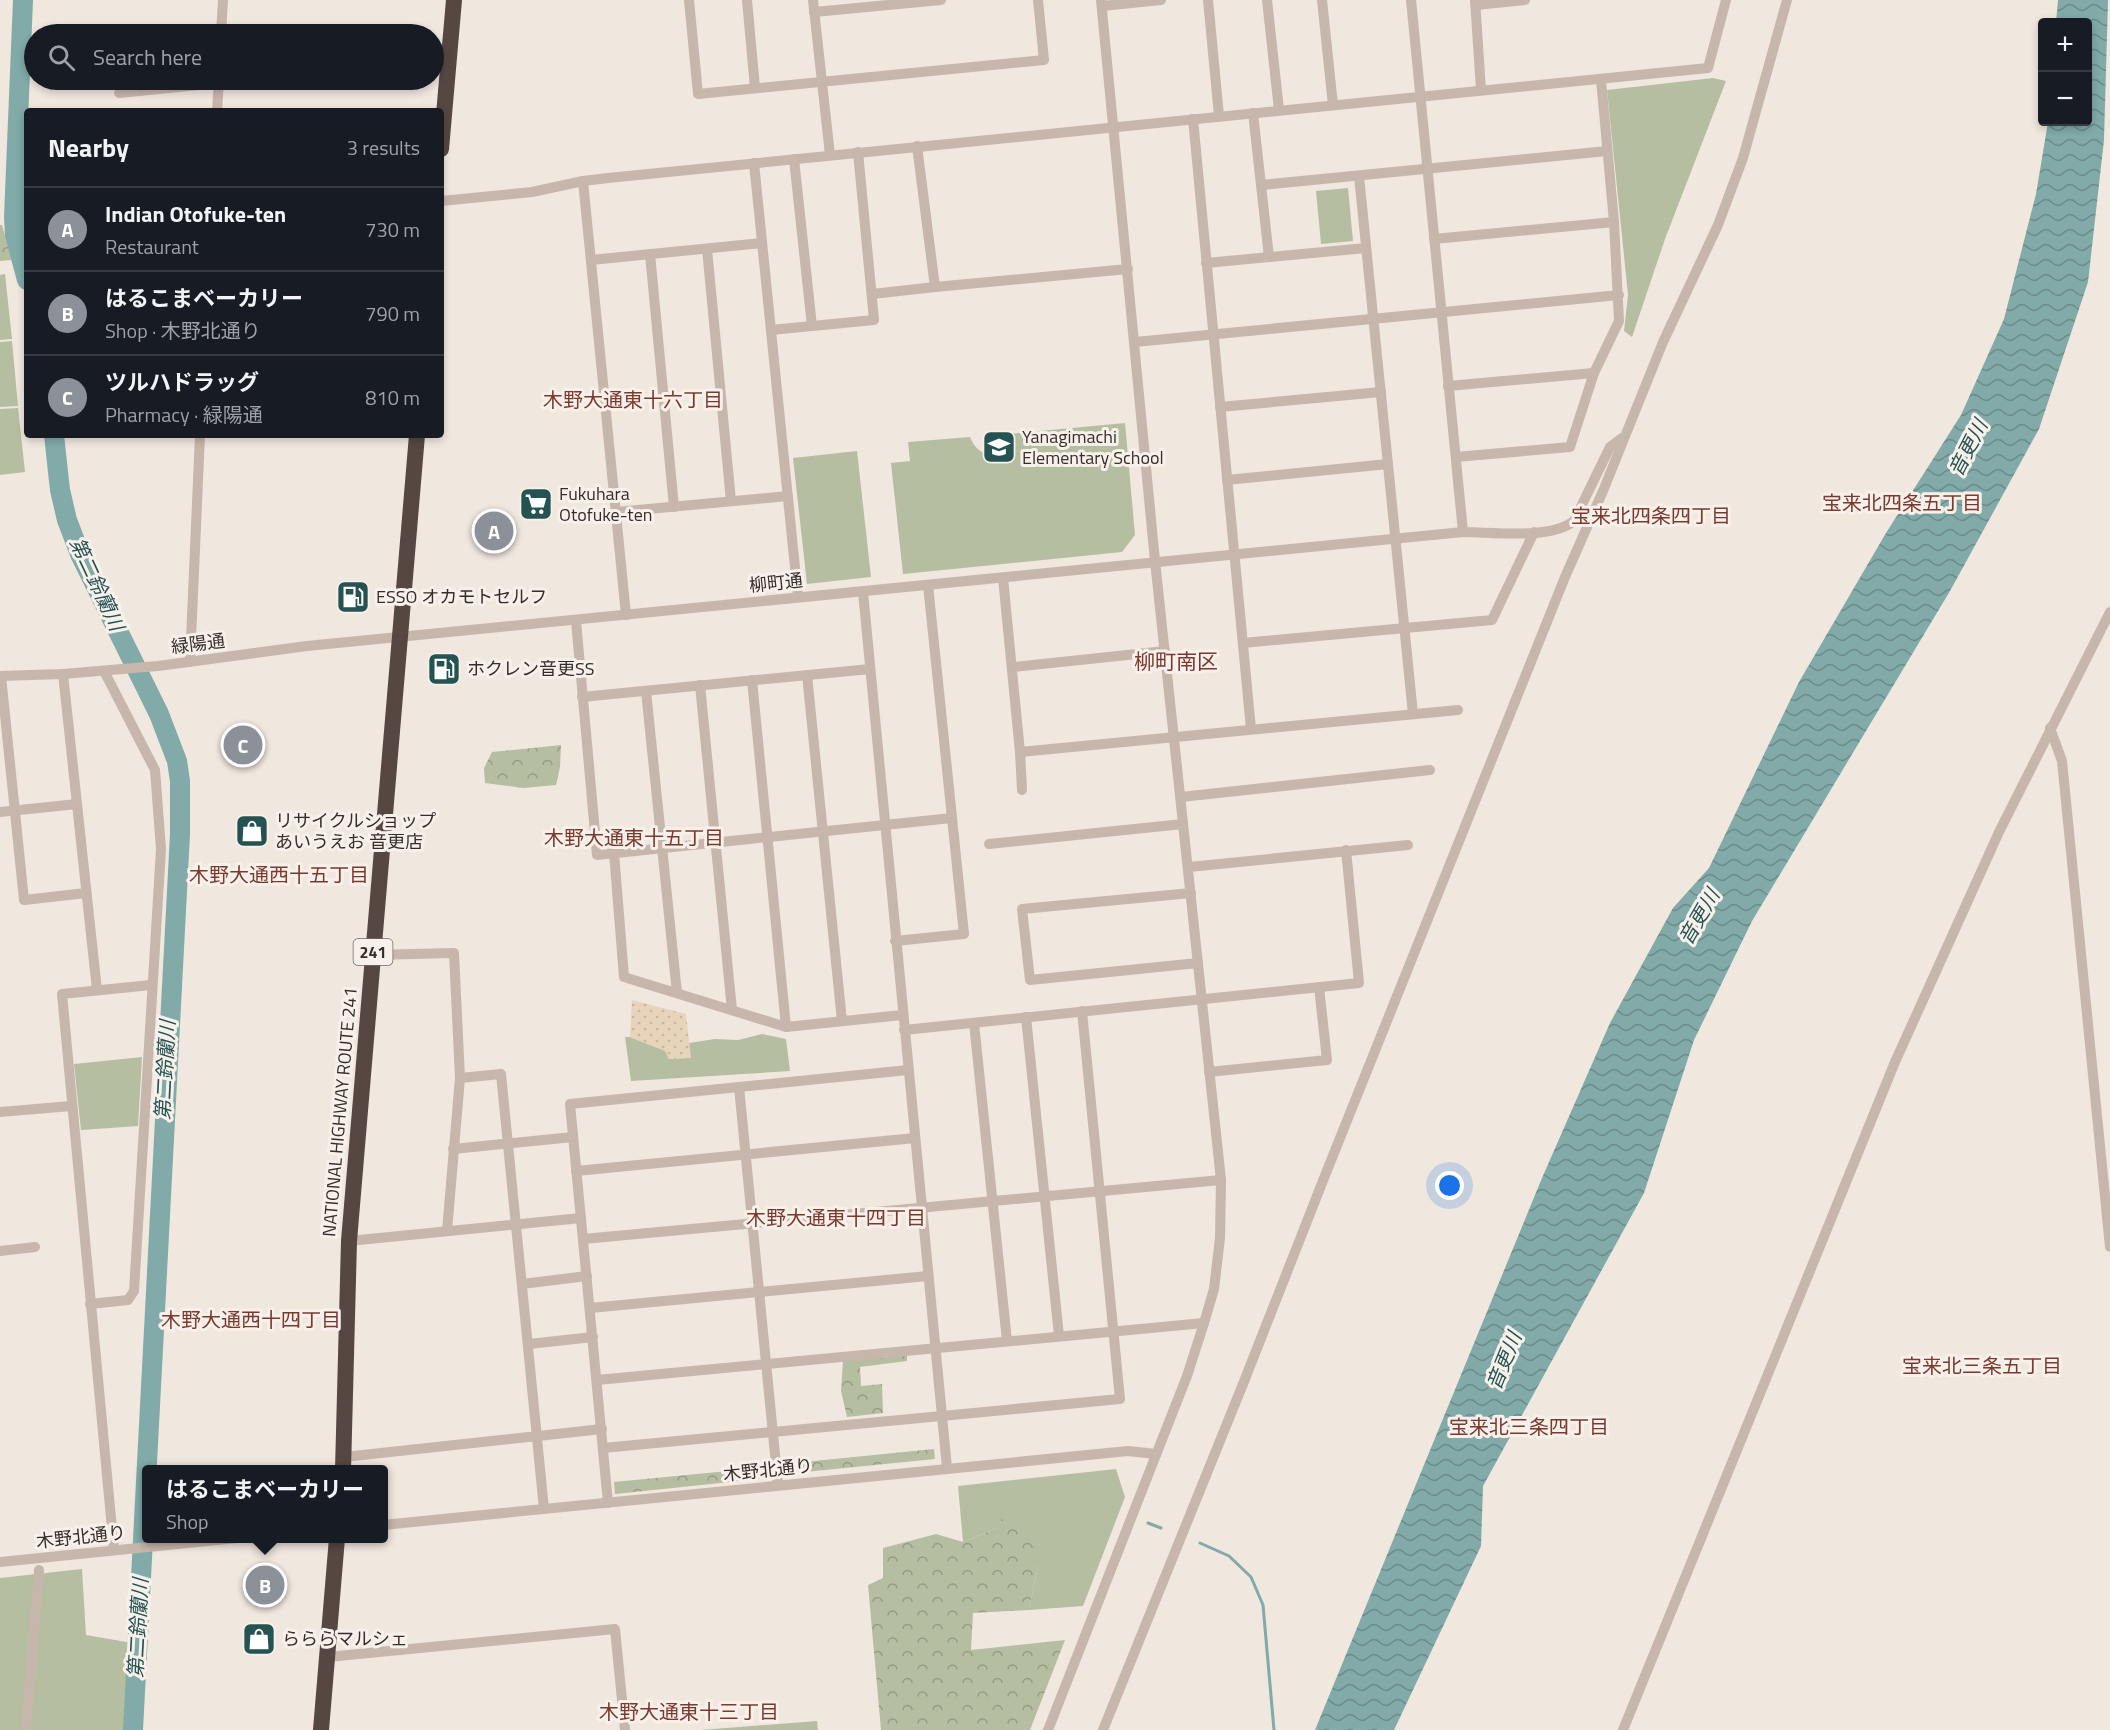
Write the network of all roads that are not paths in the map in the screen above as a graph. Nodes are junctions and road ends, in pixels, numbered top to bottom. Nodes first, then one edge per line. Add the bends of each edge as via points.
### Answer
1 (223, 0) edge
2 (454, 0) edge
3 (689, 0) edge
4 (747, 0) edge
5 (813, 0) edge
6 (941, 0) edge
7 (1038, 0) edge
8 (1161, 0) edge
9 (1208, 0) edge
10 (1267, 0) edge
11 (1322, 0) edge
12 (1411, 0) edge
13 (1525, 0) edge
14 (1726, 0) edge
15 (1787, 0) edge
16 (1475, 2) edge
17 (1102, 3) edge
18 (814, 12) junction
19 (222, 24) edge
20 (1601, 79) junction
21 (822, 82) junction
22 (755, 88) junction
23 (144, 90) edge
24 (218, 90) edge
25 (1481, 90) junction
26 (119, 93) dead end
27 (1421, 96) junction
28 (1333, 105) junction
29 (217, 108) edge
30 (1279, 110) junction
31 (1253, 113) junction
32 (444, 115) edge
33 (1219, 116) junction
34 (1193, 119) junction
35 (1113, 126) junction
36 (917, 146) junction
37 (858, 152) junction
38 (1607, 152) junction
39 (830, 155) junction
40 (794, 159) junction
41 (754, 163) junction
42 (1426, 169) junction
43 (1359, 176) junction
44 (583, 181) junction
45 (1261, 185) junction
46 (444, 201) edge
47 (1614, 222) junction
48 (1434, 238) junction
49 (762, 243) junction
50 (1366, 248) junction
51 (707, 249) junction
52 (650, 254) junction
53 (1269, 257) junction
54 (591, 260) junction
55 (1206, 263) junction
56 (1128, 269) junction
57 (935, 287) junction
58 (872, 294) junction
59 (1619, 295) junction
60 (1440, 312) junction
61 (1374, 319) junction
62 (812, 326) junction
63 (771, 330) junction
64 (1213, 335) junction
65 (1135, 342) junction
66 (1594, 373) junction
67 (1449, 386) junction
68 (1381, 392) junction
69 (1220, 407) junction
70 (200, 438) edge
71 (417, 438) edge
72 (1623, 438) junction
73 (1456, 457) junction
74 (1388, 464) junction
75 (1227, 480) junction
76 (788, 496) junction
77 (731, 501) junction
78 (674, 507) junction
79 (616, 512) junction
80 (1462, 532) junction
81 (1534, 532) junction
82 (1396, 538) junction
83 (1234, 554) junction
84 (1155, 561) junction
85 (1003, 578) junction
86 (928, 585) junction
87 (863, 592) junction
88 (798, 597) junction
89 (2110, 612) edge
90 (627, 615) junction
91 (576, 621) junction
92 (1405, 628) junction
93 (400, 637) junction
94 (1243, 643) junction
95 (1165, 651) junction
96 (190, 662) junction
97 (1013, 667) junction
98 (870, 669) junction
99 (109, 670) junction
100 (63, 675) junction
101 (807, 675) junction
102 (0, 676) edge
103 (752, 680) junction
104 (700, 685) junction
105 (646, 691) junction
106 (582, 697) junction
107 (1458, 710) dead end
108 (1413, 714) junction
109 (2050, 728) junction
110 (1251, 729) junction
111 (1174, 738) junction
112 (1020, 752) junction
113 (1430, 770) dead end
114 (1022, 790) dead end
115 (1181, 797) junction
116 (77, 804) junction
117 (15, 811) junction
118 (0, 813) edge
119 (952, 818) junction
120 (1183, 824) junction
121 (885, 825) junction
122 (823, 831) junction
123 (768, 837) junction
124 (715, 843) junction
125 (989, 844) dead end
126 (1408, 845) dead end
127 (662, 848) junction
128 (1346, 850) junction
129 (614, 853) junction
130 (1189, 867) junction
131 (87, 893) junction
132 (1191, 893) junction
133 (896, 941) junction
134 (373, 955) junction
135 (1198, 963) junction
136 (151, 985) junction
137 (1319, 987) junction
138 (97, 990) junction
139 (676, 993) junction
140 (1202, 998) junction
141 (732, 1010) junction
142 (1082, 1011) junction
143 (902, 1015) junction
144 (1026, 1017) junction
145 (842, 1021) junction
146 (974, 1023) junction
147 (786, 1027) junction
148 (904, 1030) junction
149 (908, 1070) junction
150 (1209, 1072) junction
151 (460, 1078) junction
152 (739, 1087) junction
153 (71, 1106) junction
154 (0, 1112) edge
155 (573, 1137) junction
156 (915, 1138) junction
157 (508, 1144) junction
158 (453, 1149) junction
159 (746, 1154) junction
160 (576, 1171) junction
161 (1221, 1180) junction
162 (1100, 1191) junction
163 (1044, 1196) junction
164 (992, 1201) junction
165 (921, 1208) junction
166 (581, 1218) junction
167 (753, 1223) junction
168 (516, 1224) junction
169 (447, 1231) junction
170 (583, 1239) junction
171 (349, 1241) junction
172 (2110, 1246) edge
173 (35, 1247) dead end
174 (0, 1251) edge
175 (587, 1276) junction
176 (928, 1276) junction
177 (522, 1284) junction
178 (759, 1292) junction
179 (90, 1304) junction
180 (590, 1308) junction
181 (1204, 1323) junction
182 (1113, 1331) junction
183 (1059, 1336) junction
184 (593, 1337) junction
185 (1007, 1341) junction
186 (529, 1344) junction
187 (935, 1348) junction
188 (766, 1364) junction
189 (597, 1380) junction
190 (942, 1416) junction
191 (602, 1430) junction
192 (773, 1432) junction
193 (538, 1437) junction
194 (603, 1448) junction
195 (1156, 1454) junction
196 (344, 1463) edge
197 (946, 1468) junction
198 (778, 1485) junction
199 (608, 1503) junction
200 (544, 1509) junction
201 (388, 1525) edge
202 (196, 1543) edge
203 (337, 1543) edge
204 (114, 1550) junction
205 (0, 1562) edge
206 (39, 1570) dead end
207 (328, 1657) junction
208 (25, 1730) edge
209 (321, 1730) edge
210 (625, 1730) edge
211 (1048, 1730) edge
212 (1103, 1730) edge
213 (1623, 1730) edge

1 - 19 street
2 - 32 highway
3 - 22 street via 698,94
4 - 22 street
5 - 18 street
6 - 18 street
7 - 21 street via 1044,60
8 - 17 street
9 - 33 street
10 - 30 street
11 - 28 street
12 - 27 street
13 - 16 street
14 - 20 street via 1708,68
15 - 72 street via 1743,159
16 - 25 street
17 - 35 street
18 - 21 street
20 - 25 street
20 - 38 street
21 - 22 street
21 - 39 street
23 - 26 street
24 - 29 street
25 - 27 street
27 - 28 street
27 - 42 street
28 - 30 street
30 - 31 street
31 - 33 street
31 - 45 street
33 - 34 street
34 - 35 street
34 - 55 street
35 - 36 street
35 - 56 street
36 - 37 street
36 - 57 street
37 - 39 street
37 - 58 street
38 - 42 street
38 - 47 street
39 - 40 street
40 - 41 street
40 - 62 street
41 - 44 street
41 - 49 street
42 - 43 street
42 - 48 street
43 - 45 street
43 - 50 street
44 - 46 street via 532,192
44 - 54 street
45 - 53 street
47 - 48 street
47 - 59 street
48 - 60 street
49 - 51 street
49 - 63 street
50 - 53 street
50 - 61 street
51 - 52 street
51 - 77 street
52 - 54 street
52 - 78 street
53 - 55 street
54 - 79 street
55 - 64 street
56 - 57 street
56 - 65 street
57 - 58 street
58 - 62 street via 874,320
59 - 60 street
59 - 66 street via 1619,321
60 - 61 street
60 - 67 street
61 - 64 street
61 - 68 street
62 - 63 street
63 - 76 street
64 - 65 street
64 - 69 street
65 - 84 street
66 - 67 street
66 - 73 street via 1570,447
67 - 73 street
68 - 69 street
68 - 74 street
69 - 75 street
70 - 96 street
71 - 93 highway, NATIONAL HIGHWAY ROUTE 241 / 241
72 - 81 street, 柳町通 via 1610,447 1574,521 1566,527
72 - 212 street
73 - 80 street
74 - 75 street
74 - 82 street
75 - 83 street
76 - 77 street
76 - 88 street
77 - 78 street
78 - 79 street
79 - 90 street
80 - 81 street, 柳町通
80 - 82 street, 柳町通
81 - 92 street via 1492,620
82 - 83 street, 柳町通
82 - 92 street
83 - 84 street, 柳町通
83 - 94 street
84 - 85 street, 柳町通
84 - 95 street
85 - 86 street, 柳町通
85 - 97 street
86 - 87 street, 柳町通
86 - 119 street
87 - 88 street, 柳町通
87 - 98 street
88 - 90 street, 柳町通
89 - 109 street
90 - 91 street, 柳町通
91 - 93 street, 柳町通
91 - 106 street
92 - 94 street
92 - 108 street
93 - 96 street, 緑陽通
93 - 134 highway, NATIONAL HIGHWAY ROUTE 241 / 241
94 - 110 street
95 - 97 street
95 - 111 street
96 - 99 street, 緑陽通
97 - 112 street
98 - 101 street
98 - 121 street
99 - 100 street, 緑陽通
99 - 136 street via 155,770 161,849
100 - 102 street, 緑陽通
100 - 116 street
101 - 103 street
101 - 122 street
102 - 117 street
103 - 104 street
103 - 123 street
104 - 105 street
104 - 124 street
105 - 106 street
105 - 127 street
106 - 129 street via 597,855
107 - 108 street
108 - 110 street
109 - 172 street via 2062,761
109 - 213 street via 1895,1062
110 - 111 street
111 - 112 street
111 - 115 street
112 - 114 street
113 - 115 street
115 - 120 street
116 - 117 street
116 - 131 street
117 - 118 street
117 - 131 street via 24,900
119 - 121 street
119 - 133 street via 964,934
120 - 125 street
120 - 130 street
121 - 122 street
121 - 133 street
122 - 123 street
122 - 145 street
123 - 124 street
123 - 147 street
124 - 127 street
124 - 141 street
126 - 128 street
127 - 129 street
127 - 139 street
128 - 130 street
128 - 137 street via 1359,983
129 - 139 street via 624,977
130 - 132 street
131 - 138 street
132 - 135 street
132 - 135 street via 1022,909 1030,980
133 - 143 street
134 - 151 street via 454,953
134 - 171 highway, NATIONAL HIGHWAY ROUTE 241 / 241
135 - 140 street
136 - 138 street
136 - 179 street via 134,1291 128,1300
137 - 140 street
137 - 150 street via 1327,1060
138 - 153 street via 62,994
139 - 141 street
140 - 142 street
140 - 150 street
141 - 147 street
142 - 144 street
142 - 162 street
143 - 145 street
143 - 148 street
144 - 146 street
144 - 163 street
145 - 147 street
146 - 148 street
146 - 164 street
148 - 149 street
149 - 152 street
149 - 156 street
150 - 161 street
151 - 157 street via 501,1074
151 - 158 street
152 - 155 street via 570,1104
152 - 159 street
153 - 154 street
153 - 179 street
155 - 157 street
155 - 160 street
156 - 159 street
156 - 165 street
157 - 158 street
157 - 168 street
158 - 169 street
159 - 160 street
159 - 167 street
160 - 166 street
161 - 162 street
161 - 181 street via 1214,1289
162 - 163 street
162 - 182 street
163 - 164 street
163 - 183 street
164 - 165 street
164 - 185 street
165 - 167 street
165 - 176 street
166 - 168 street
166 - 170 street
167 - 170 street
167 - 178 street
168 - 169 street
168 - 177 street
169 - 171 street
170 - 175 street
171 - 196 highway, NATIONAL HIGHWAY ROUTE 241 / 241
173 - 174 street
175 - 177 street
175 - 180 street
176 - 178 street
176 - 187 street
177 - 186 street
178 - 180 street
178 - 188 street
179 - 204 street
180 - 184 street
181 - 182 street
181 - 195 street
182 - 183 street
182 - 190 street via 1120,1399
183 - 185 street
184 - 186 street
184 - 189 street
185 - 187 street
186 - 193 street
187 - 188 street
187 - 190 street
188 - 189 street
188 - 192 street
189 - 191 street
190 - 192 street
190 - 197 street
191 - 193 street
191 - 194 street
192 - 194 street
192 - 198 street
193 - 196 street
193 - 200 street
194 - 199 street
195 - 197 street, 木野北通り via 1128,1451
195 - 211 street
197 - 198 street, 木野北通り
198 - 199 street, 木野北通り
199 - 200 street, 木野北通り
200 - 201 street, 木野北通り
202 - 204 street, 木野北通り
203 - 207 highway
204 - 205 street, 木野北通り
206 - 208 street
207 - 209 highway
207 - 210 street via 615,1629

